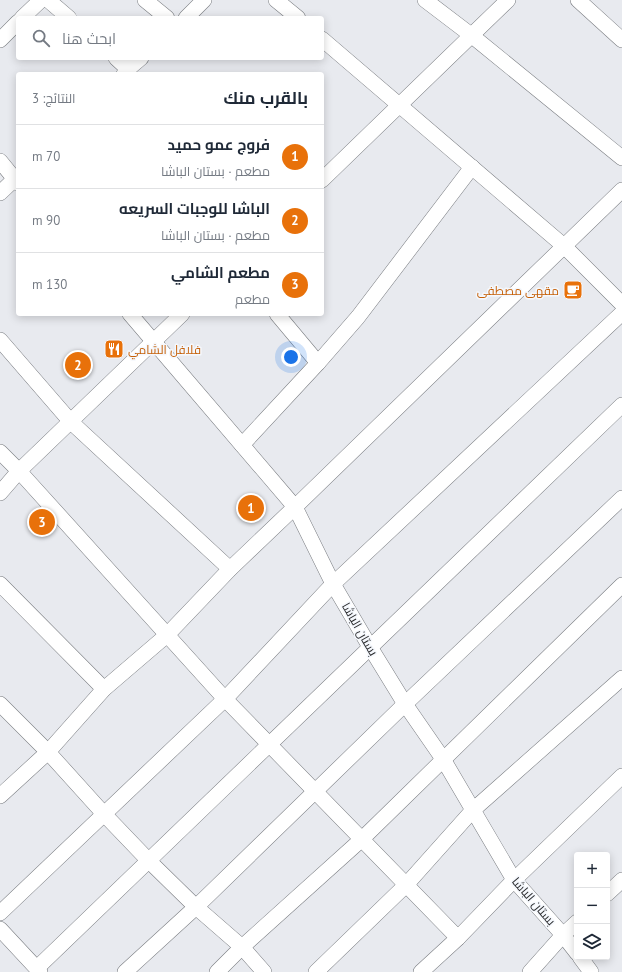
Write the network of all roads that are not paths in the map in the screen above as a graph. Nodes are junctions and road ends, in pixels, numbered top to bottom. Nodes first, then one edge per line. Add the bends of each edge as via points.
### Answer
1 (41, 0) edge
2 (48, 0) edge
3 (145, 0) edge
4 (204, 0) edge
5 (276, 0) edge
6 (425, 0) edge
7 (508, 0) edge
8 (578, 0) edge
9 (24, 16) edge
10 (67, 16) edge
11 (165, 16) edge
12 (188, 16) edge
13 (296, 16) edge
14 (16, 24) edge
15 (471, 35) junction
16 (0, 40) edge
17 (622, 40) edge
18 (324, 41) edge
19 (118, 60) edge
20 (139, 60) edge
21 (126, 71) edge
22 (400, 105) junction
23 (622, 158) edge
24 (0, 162) edge
25 (472, 167) junction
26 (16, 178) edge
27 (324, 178) edge
28 (16, 180) edge
29 (622, 190) edge
30 (0, 193) edge
31 (564, 246) junction
32 (622, 304) edge
33 (622, 313) edge
34 (132, 316) edge
35 (180, 316) edge
36 (278, 316) edge
37 (0, 340) edge
38 (153, 341) junction
39 (318, 363) junction
40 (622, 405) edge
41 (71, 422) junction
42 (242, 445) junction
43 (0, 452) edge
44 (19, 471) junction
45 (0, 492) edge
46 (622, 498) edge
47 (295, 507) junction
48 (230, 569) junction
49 (0, 584) edge
50 (333, 584) junction
51 (622, 585) edge
52 (167, 635) junction
53 (370, 647) junction
54 (622, 678) edge
55 (104, 689) junction
56 (225, 699) junction
57 (0, 704) edge
58 (404, 704) junction
59 (270, 744) junction
60 (48, 752) junction
61 (443, 759) junction
62 (622, 776) edge
63 (316, 791) junction
64 (0, 796) edge
65 (473, 810) junction
66 (104, 814) junction
67 (362, 839) junction
68 (149, 861) junction
69 (514, 880) junction
70 (622, 880) edge
71 (406, 885) junction
72 (610, 891) edge
73 (196, 907) junction
74 (0, 912) edge
75 (575, 924) edge
76 (0, 929) edge
77 (563, 935) junction
78 (458, 938) junction
79 (242, 947) junction
80 (574, 949) edge
81 (582, 960) edge
82 (38, 970) edge
83 (125, 972) edge
84 (216, 972) edge
85 (264, 972) edge
86 (316, 972) edge
87 (421, 972) edge
88 (530, 972) edge
89 (591, 972) edge

1 - 9 street
2 - 10 street
3 - 11 street
4 - 12 street
5 - 13 street
6 - 15 street
7 - 15 street
8 - 17 street
14 - 16 street
15 - 22 street
15 - 23 street
18 - 22 street
19 - 21 street
20 - 21 street
22 - 25 street
22 - 27 street
24 - 26 street
25 - 31 street
25 - 39 street via 358,317
28 - 30 street
29 - 31 street
31 - 32 street
31 - 47 street
33 - 50 street
34 - 38 street, بستان الباشا
35 - 38 street
36 - 39 street
37 - 41 street
38 - 41 street
38 - 42 street, بستان الباشا
39 - 42 street
40 - 53 street
41 - 44 street
41 - 48 street
42 - 47 street, بستان الباشا
43 - 44 street
44 - 45 street
44 - 52 street
46 - 58 street
47 - 48 street
47 - 50 street, بستان الباشا
48 - 52 street
49 - 55 street
50 - 53 street, بستان الباشا
50 - 56 street
51 - 61 street
52 - 55 street
52 - 56 street
53 - 58 street, بستان الباشا
53 - 59 street
54 - 65 street
55 - 60 street
56 - 59 street
56 - 66 street
57 - 60 street
58 - 61 street, بستان الباشا
58 - 63 street
59 - 63 street
59 - 68 street
60 - 64 street
60 - 66 street
61 - 65 street, بستان الباشا
61 - 67 street
62 - 69 street
63 - 67 street
63 - 73 street
65 - 69 street, بستان الباشا
65 - 71 street
66 - 68 street
66 - 74 street
67 - 71 street
67 - 79 street
68 - 73 street
68 - 82 street
69 - 77 street, بستان الباشا
69 - 78 street
70 - 72 street
71 - 78 street
71 - 86 street
73 - 79 street
73 - 83 street
75 - 77 street
76 - 82 street
77 - 80 street, بستان الباشا
77 - 88 street
78 - 87 street
79 - 84 street
79 - 85 street
81 - 89 street

